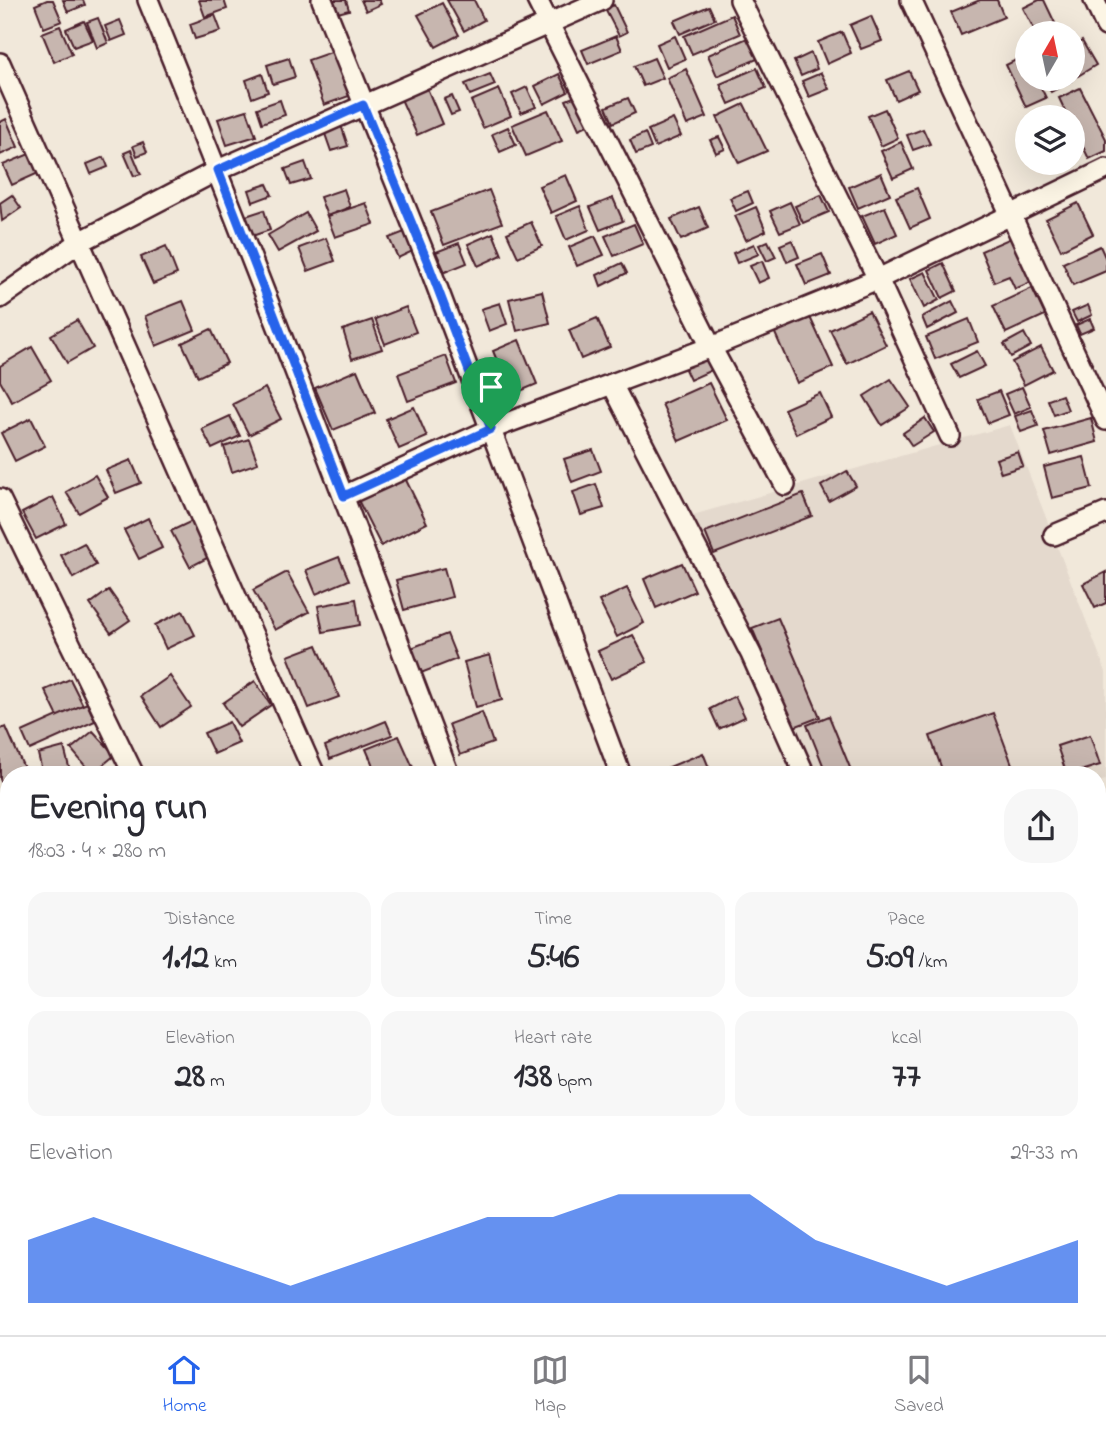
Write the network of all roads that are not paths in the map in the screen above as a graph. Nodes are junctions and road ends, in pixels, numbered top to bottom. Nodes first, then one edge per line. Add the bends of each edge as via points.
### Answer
1 (148, 0) edge
2 (322, 0) edge
3 (537, 0) edge
4 (602, 0) edge
5 (740, 0) edge
6 (911, 0) edge
7 (1094, 0) edge
8 (547, 23) junction
9 (1106, 26) edge
10 (0, 63) edge
11 (363, 105) junction
12 (218, 170) junction
13 (1106, 170) edge
14 (1010, 216) junction
15 (78, 243) junction
16 (878, 279) junction
17 (0, 298) edge
18 (711, 346) junction
19 (612, 384) junction
20 (1106, 420) edge
21 (491, 429) junction
22 (950, 436) dead end
23 (785, 485) dead end
24 (344, 496) junction
25 (0, 499) edge
26 (1106, 513) edge
27 (1054, 535) dead end
28 (130, 766) edge
29 (311, 766) edge
30 (446, 766) edge
31 (618, 766) edge
32 (801, 766) edge

1 - 12 street
2 - 11 street
3 - 8 street
4 - 8 street
5 - 16 street
6 - 14 street
7 - 9 street
8 - 11 street
8 - 18 street
10 - 15 street
11 - 12 street
11 - 21 street
12 - 15 street
12 - 24 street
13 - 14 street
14 - 16 street
14 - 20 street
15 - 17 street
15 - 29 street
16 - 18 street
16 - 22 street
18 - 19 street
18 - 23 street
19 - 21 street
19 - 32 street via 751,654
21 - 24 street
21 - 31 street
24 - 30 street
25 - 28 street
26 - 27 street

